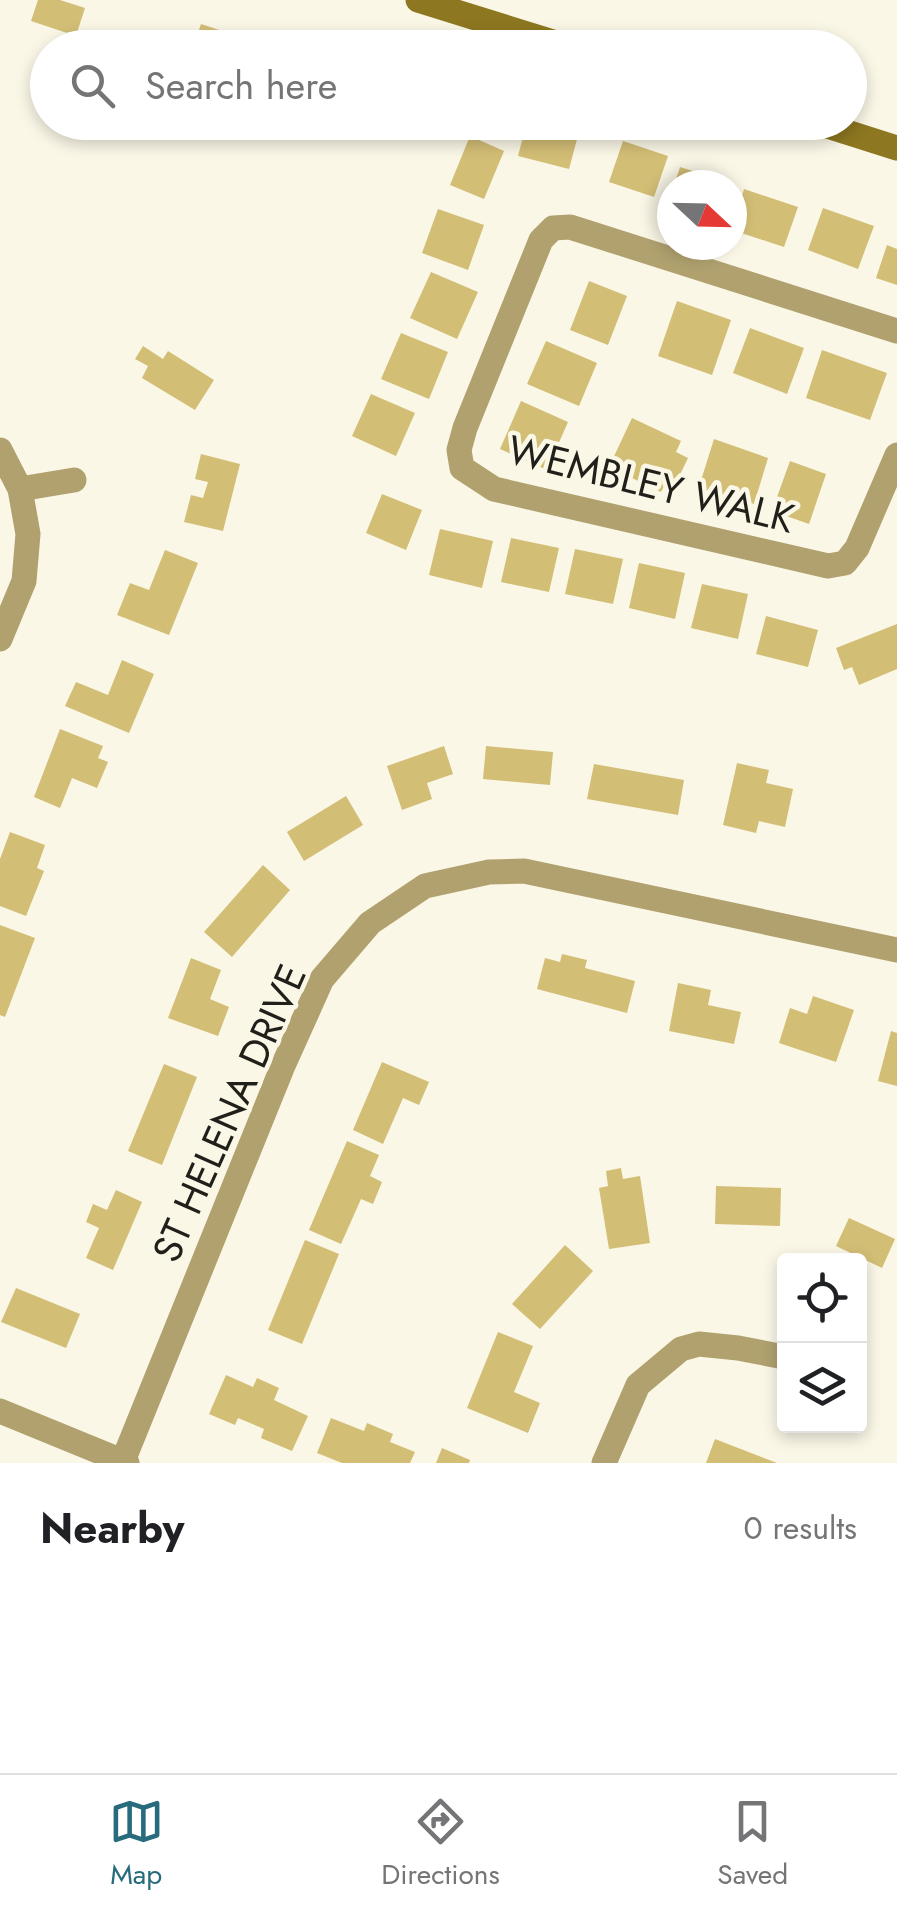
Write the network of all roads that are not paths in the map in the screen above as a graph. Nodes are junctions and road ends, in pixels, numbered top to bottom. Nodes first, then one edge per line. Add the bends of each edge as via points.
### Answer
1 (418, 0) edge
2 (514, 30) edge
3 (867, 138) edge
4 (897, 148) edge
5 (897, 331) edge
6 (0, 450) edge
7 (897, 455) edge
8 (74, 480) dead end
9 (20, 489) junction
10 (0, 640) edge
11 (897, 950) edge
12 (777, 1356) edge
13 (0, 1410) edge
14 (125, 1462) edge
15 (604, 1463) edge

1 - 2 main road
3 - 4 main road
5 - 7 street, WEMBLEY WALK via 570,226 553,228 541,240 459,450 462,468 494,490 828,566 845,563 857,548
6 - 9 street
8 - 9 street
9 - 10 street via 28,534 24,581
11 - 14 street, ST HELENA DRIVE via 524,871 425,886 370,923 322,979
12 - 15 street via 699,1344 681,1349 638,1385
13 - 14 street

